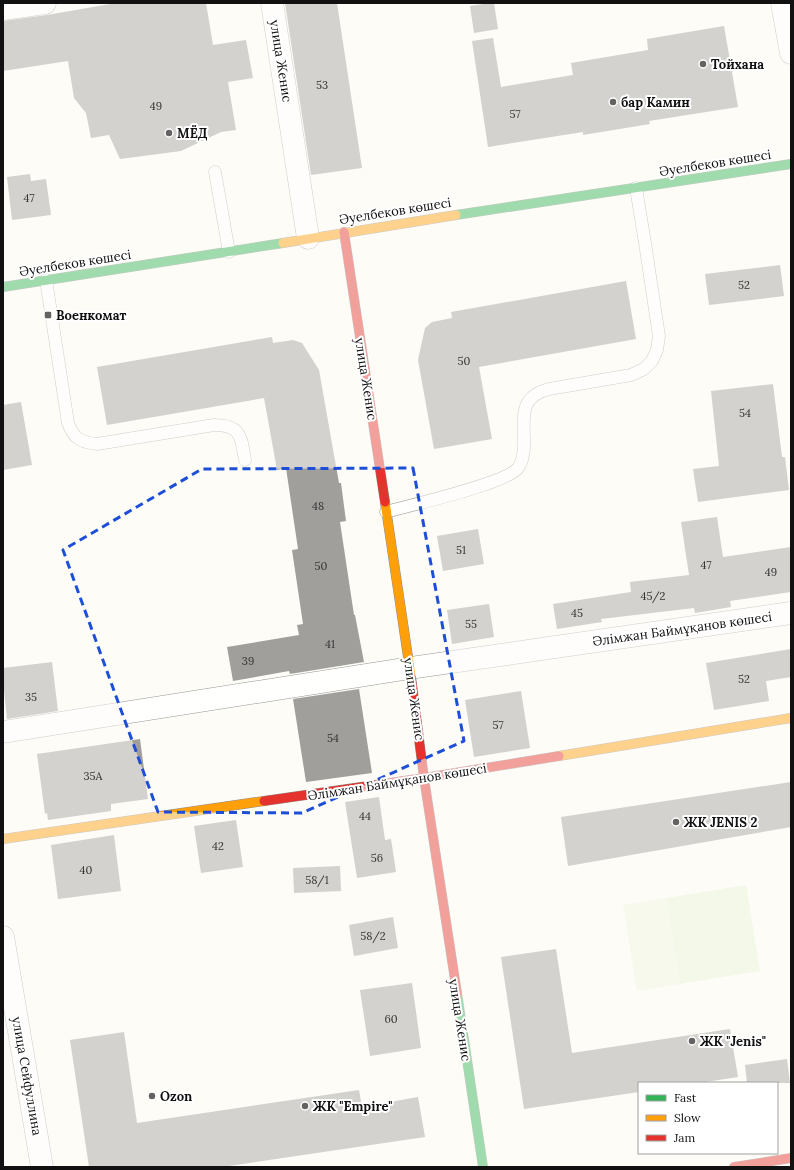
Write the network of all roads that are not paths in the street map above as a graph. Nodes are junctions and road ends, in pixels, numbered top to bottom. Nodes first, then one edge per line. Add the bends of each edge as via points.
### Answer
1 (45, 3) edge
2 (272, 3) edge
3 (782, 3) edge
4 (3, 9) edge
5 (791, 53) edge
6 (791, 164) edge
7 (215, 172) dead end
8 (636, 188) junction
9 (344, 232) junction
10 (308, 238) junction
11 (229, 252) junction
12 (46, 280) junction
13 (3, 287) edge
14 (245, 460) dead end
15 (386, 512) junction
16 (791, 613) edge
17 (410, 668) junction
18 (791, 718) edge
19 (3, 732) edge
20 (424, 778) junction
21 (3, 839) edge
22 (3, 937) edge
23 (791, 1158) edge
24 (42, 1167) edge
25 (483, 1167) edge
26 (734, 1167) edge

1 - 4 street
2 - 10 street, улица Женис
3 - 5 street
6 - 8 street, Әуелбеков көшесі
7 - 11 lane
8 - 9 street, Әуелбеков көшесі
8 - 15 lane via 659,336 652,361 644,369 631,375 539,391 532,396 525,408 523,460 511,475 488,484
9 - 10 street, Әуелбеков көшесі
9 - 15 street, улица Женис
10 - 11 street, Әуелбеков көшесі
11 - 12 street, Әуелбеков көшесі
12 - 13 street, Әуелбеков көшесі
12 - 14 lane via 68,422 78,439 97,444 224,425 234,428 240,435
15 - 17 street, улица Женис
16 - 17 street, Әлімжан Баймұқанов көшесі
17 - 19 street, Әлімжан Баймұқанов көшесі
17 - 20 street, улица Женис
18 - 20 street, Әлімжан Баймұқанов көшесі
20 - 21 street, Әлімжан Баймұқанов көшесі
20 - 25 street, улица Женис
22 - 24 street, улица Сейфуллина
23 - 26 street

